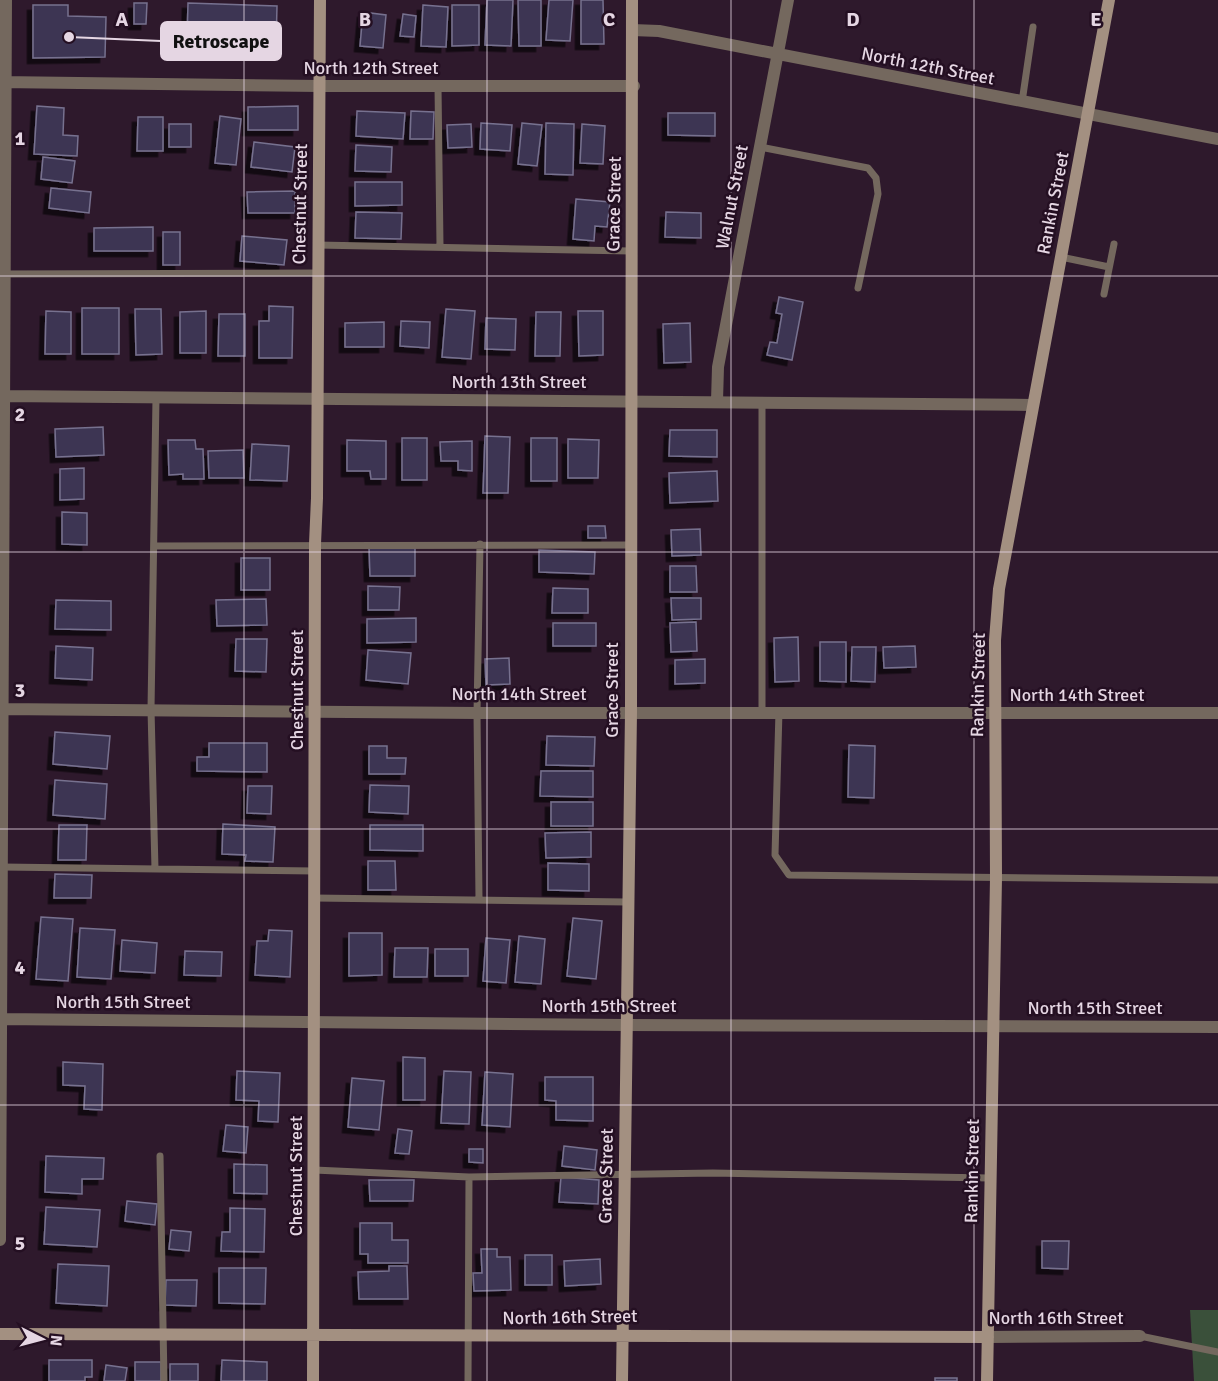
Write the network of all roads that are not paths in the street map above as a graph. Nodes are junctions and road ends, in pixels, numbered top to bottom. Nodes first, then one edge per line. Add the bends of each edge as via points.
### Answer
1 (6, 0) edge
2 (320, 0) edge
3 (632, 0) edge
4 (788, 0) edge
5 (1109, 0) edge
6 (1033, 27) dead end
7 (632, 30) junction
8 (777, 55) junction
9 (3, 82) edge
10 (320, 86) junction
11 (438, 86) junction
12 (634, 86) junction
13 (1022, 102) junction
14 (1088, 115) junction
15 (1218, 139) edge
16 (760, 147) junction
17 (1114, 244) dead end
18 (317, 245) junction
19 (440, 246) junction
20 (631, 251) junction
21 (1061, 257) junction
22 (1109, 267) junction
23 (3, 273) junction
24 (317, 273) junction
25 (858, 288) dead end
26 (1104, 294) dead end
27 (4, 396) junction
28 (156, 398) junction
29 (317, 399) junction
30 (631, 401) junction
31 (717, 401) junction
32 (762, 401) junction
33 (1033, 405) junction
34 (315, 544) junction
35 (480, 544) junction
36 (631, 545) junction
37 (154, 546) junction
38 (1, 709) edge
39 (151, 709) junction
40 (315, 711) junction
41 (762, 711) junction
42 (779, 711) junction
43 (631, 712) junction
44 (477, 713) junction
45 (994, 713) junction
46 (1218, 713) edge
47 (2, 867) junction
48 (155, 868) junction
49 (315, 871) junction
50 (996, 878) junction
51 (1218, 879) edge
52 (314, 898) junction
53 (479, 899) junction
54 (627, 902) junction
55 (1, 1019) edge
56 (315, 1021) junction
57 (625, 1025) junction
58 (993, 1026) junction
59 (1218, 1027) edge
60 (160, 1156) dead end
61 (314, 1170) junction
62 (624, 1175) junction
63 (469, 1177) junction
64 (989, 1178) junction
65 (0, 1240) edge
66 (0, 1334) edge
67 (162, 1334) junction
68 (314, 1334) junction
69 (622, 1335) junction
70 (469, 1336) junction
71 (1140, 1336) joint
72 (988, 1337) junction
73 (1218, 1352) edge
74 (164, 1381) edge
75 (314, 1381) edge
76 (468, 1381) edge
77 (622, 1381) edge
78 (987, 1381) edge

1 - 9 street
2 - 10 street, Chestnut Street
3 - 7 street, Grace Street
4 - 8 street, Walnut Street
5 - 14 street, Rankin Street
6 - 13 lane
7 - 8 street, North 12th Street via 659,31
7 - 12 street, Grace Street
8 - 13 street, North 12th Street
8 - 16 street, Walnut Street
9 - 10 street, North 12th Street
9 - 23 street
10 - 11 street, North 12th Street
10 - 18 street, Chestnut Street
11 - 12 street, North 12th Street
11 - 19 lane
12 - 20 street, Grace Street
13 - 14 street, North 12th Street
14 - 15 street, North 12th Street
14 - 21 street, Rankin Street
16 - 25 lane via 868,168 876,177 878,194
16 - 31 street, Walnut Street via 718,367
17 - 22 lane
18 - 19 lane
18 - 24 street, Chestnut Street
19 - 20 lane
20 - 30 street, Grace Street
21 - 22 lane
21 - 33 street, Rankin Street
22 - 26 lane
23 - 24 lane
23 - 27 street
24 - 29 street, Chestnut Street
27 - 28 street, North 13th Street
27 - 38 street
28 - 29 street, North 13th Street
28 - 37 lane
29 - 30 street, North 13th Street
29 - 34 street, Chestnut Street
30 - 31 street, North 13th Street
30 - 36 street, Grace Street
31 - 32 street, North 13th Street
32 - 33 street, North 13th Street
32 - 41 lane
33 - 45 street, Rankin Street via 999,589
34 - 35 lane
34 - 37 lane
34 - 40 street, Chestnut Street
35 - 36 lane
35 - 44 lane
36 - 43 street, Grace Street
37 - 39 lane
38 - 39 street, North 14th Street
38 - 47 street
39 - 40 street, North 14th Street
39 - 48 lane
40 - 44 street, North 14th Street
40 - 49 street, Chestnut Street
41 - 42 street, North 14th Street
41 - 43 street, North 14th Street
42 - 45 street, North 14th Street
42 - 50 lane via 775,855 789,875
43 - 44 street, North 14th Street
43 - 54 street, Grace Street
44 - 53 lane
45 - 46 street, North 14th Street
45 - 50 street, Rankin Street
47 - 48 lane
47 - 55 street
48 - 49 lane
49 - 52 street, Chestnut Street
50 - 51 lane
50 - 58 street, Rankin Street
52 - 53 lane
52 - 56 street, Chestnut Street
53 - 54 lane
54 - 57 street, Grace Street
55 - 56 street, North 15th Street
55 - 65 street
56 - 57 street, North 15th Street
56 - 61 street, Chestnut Street
57 - 58 street, North 15th Street
57 - 62 street, Grace Street
58 - 59 street, North 15th Street
58 - 64 street, Rankin Street
60 - 67 lane
61 - 63 lane
61 - 68 street, Chestnut Street
62 - 63 lane
62 - 64 lane
62 - 69 street, Grace Street
63 - 70 lane
64 - 72 street, Rankin Street
66 - 67 street, North 16th Street
67 - 68 street, North 16th Street
67 - 74 lane
68 - 70 street, North 16th Street
68 - 75 street, Chestnut Street
69 - 70 street, North 16th Street
69 - 72 street, North 16th Street
69 - 77 street, Grace Street
70 - 76 lane
71 - 72 street, North 16th Street
71 - 73 lane
72 - 78 street, Rankin Street

